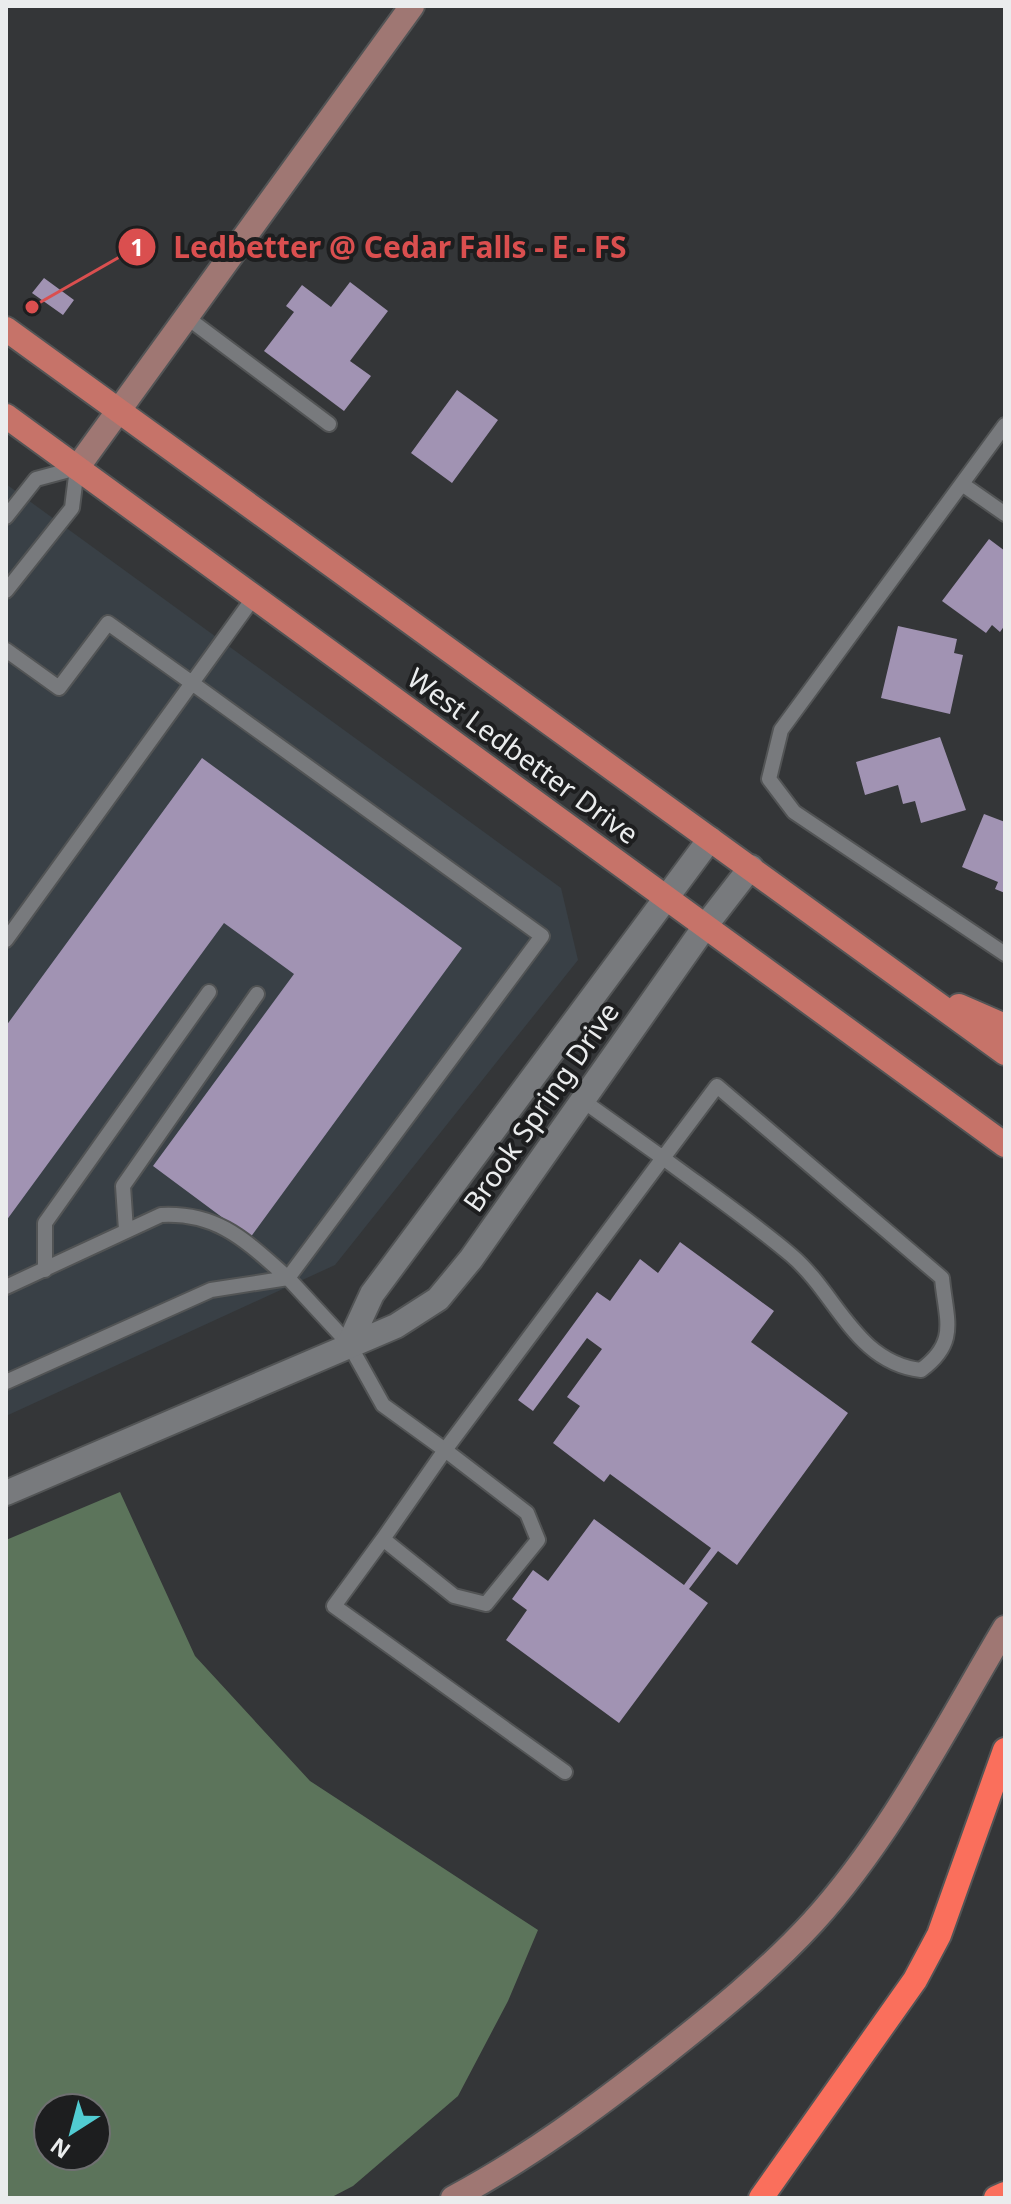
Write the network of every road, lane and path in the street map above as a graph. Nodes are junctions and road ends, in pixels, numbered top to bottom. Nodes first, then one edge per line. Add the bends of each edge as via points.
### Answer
1 (412, 6) edge
2 (185, 316) junction
3 (6, 329) edge
4 (120, 410) junction
5 (6, 416) edge
6 (329, 424) dead end
7 (1005, 425) edge
8 (77, 468) junction
9 (962, 484) junction
10 (1005, 514) edge
11 (6, 517) edge
12 (6, 591) edge
13 (254, 597) junction
14 (6, 650) edge
15 (192, 683) junction
16 (710, 839) junction
17 (751, 867) junction
18 (666, 897) junction
19 (706, 925) junction
20 (6, 940) edge
21 (1005, 954) edge
22 (918, 988) junction
23 (209, 992) dead end
24 (257, 994) dead end
25 (1005, 1026) edge
26 (1005, 1053) edge
27 (582, 1100) junction
28 (958, 1110) junction
29 (1005, 1145) edge
30 (663, 1158) junction
31 (1005, 1159) edge
32 (126, 1230) junction
33 (45, 1270) junction
34 (288, 1278) junction
35 (6, 1287) edge
36 (349, 1344) junction
37 (6, 1382) edge
38 (445, 1450) junction
39 (6, 1493) edge
40 (383, 1539) junction
41 (1005, 1628) edge
42 (1005, 1750) edge
43 (565, 1772) dead end
44 (1005, 2194) edge
45 (453, 2198) edge
46 (761, 2198) edge
47 (996, 2198) edge

1 - 2 main road
2 - 4 main road
2 - 6 lane
3 - 4 main road, West Ledbetter Drive
4 - 8 main road
4 - 16 main road, West Ledbetter Drive
5 - 8 main road, West Ledbetter Drive
7 - 9 lane
8 - 11 lane via 36,479
8 - 12 lane via 72,508
8 - 13 main road, West Ledbetter Drive
9 - 10 lane
9 - 21 lane via 781,730 769,779 794,812
13 - 15 lane
13 - 18 main road, West Ledbetter Drive
14 - 15 lane via 59,688 108,623
15 - 20 lane
15 - 34 lane via 542,936
16 - 17 main road, West Ledbetter Drive
16 - 18 street, Brook Spring Drive
17 - 19 street, Brook Spring Drive
17 - 22 main road, West Ledbetter Drive
18 - 19 main road, West Ledbetter Drive
18 - 36 street, Brook Spring Drive via 372,1294
19 - 27 street, Brook Spring Drive
19 - 28 main road, West Ledbetter Drive
22 - 25 main road
22 - 26 main road, West Ledbetter Drive
23 - 33 lane via 45,1223
24 - 32 lane via 123,1186
27 - 30 lane
27 - 36 street, Brook Spring Drive via 438,1299 396,1326
28 - 29 main road, West Ledbetter Drive
28 - 31 main road
30 - 30 lane via 717,1086 942,1278 947,1343 936,1359 921,1370 902,1368 867,1348 794,1257
30 - 38 lane
32 - 33 lane
32 - 34 lane via 161,1215 186,1213 241,1237
33 - 35 lane
34 - 36 lane
34 - 37 lane via 211,1290
36 - 38 lane via 383,1405
36 - 39 street, Brook Spring Drive
38 - 40 lane
38 - 40 lane via 527,1513 538,1540 486,1604 454,1596
40 - 43 lane via 334,1606
41 - 45 main road via 885,1829 813,1922 723,2007 600,2104
42 - 46 highway via 939,1935 915,1980
44 - 47 highway

